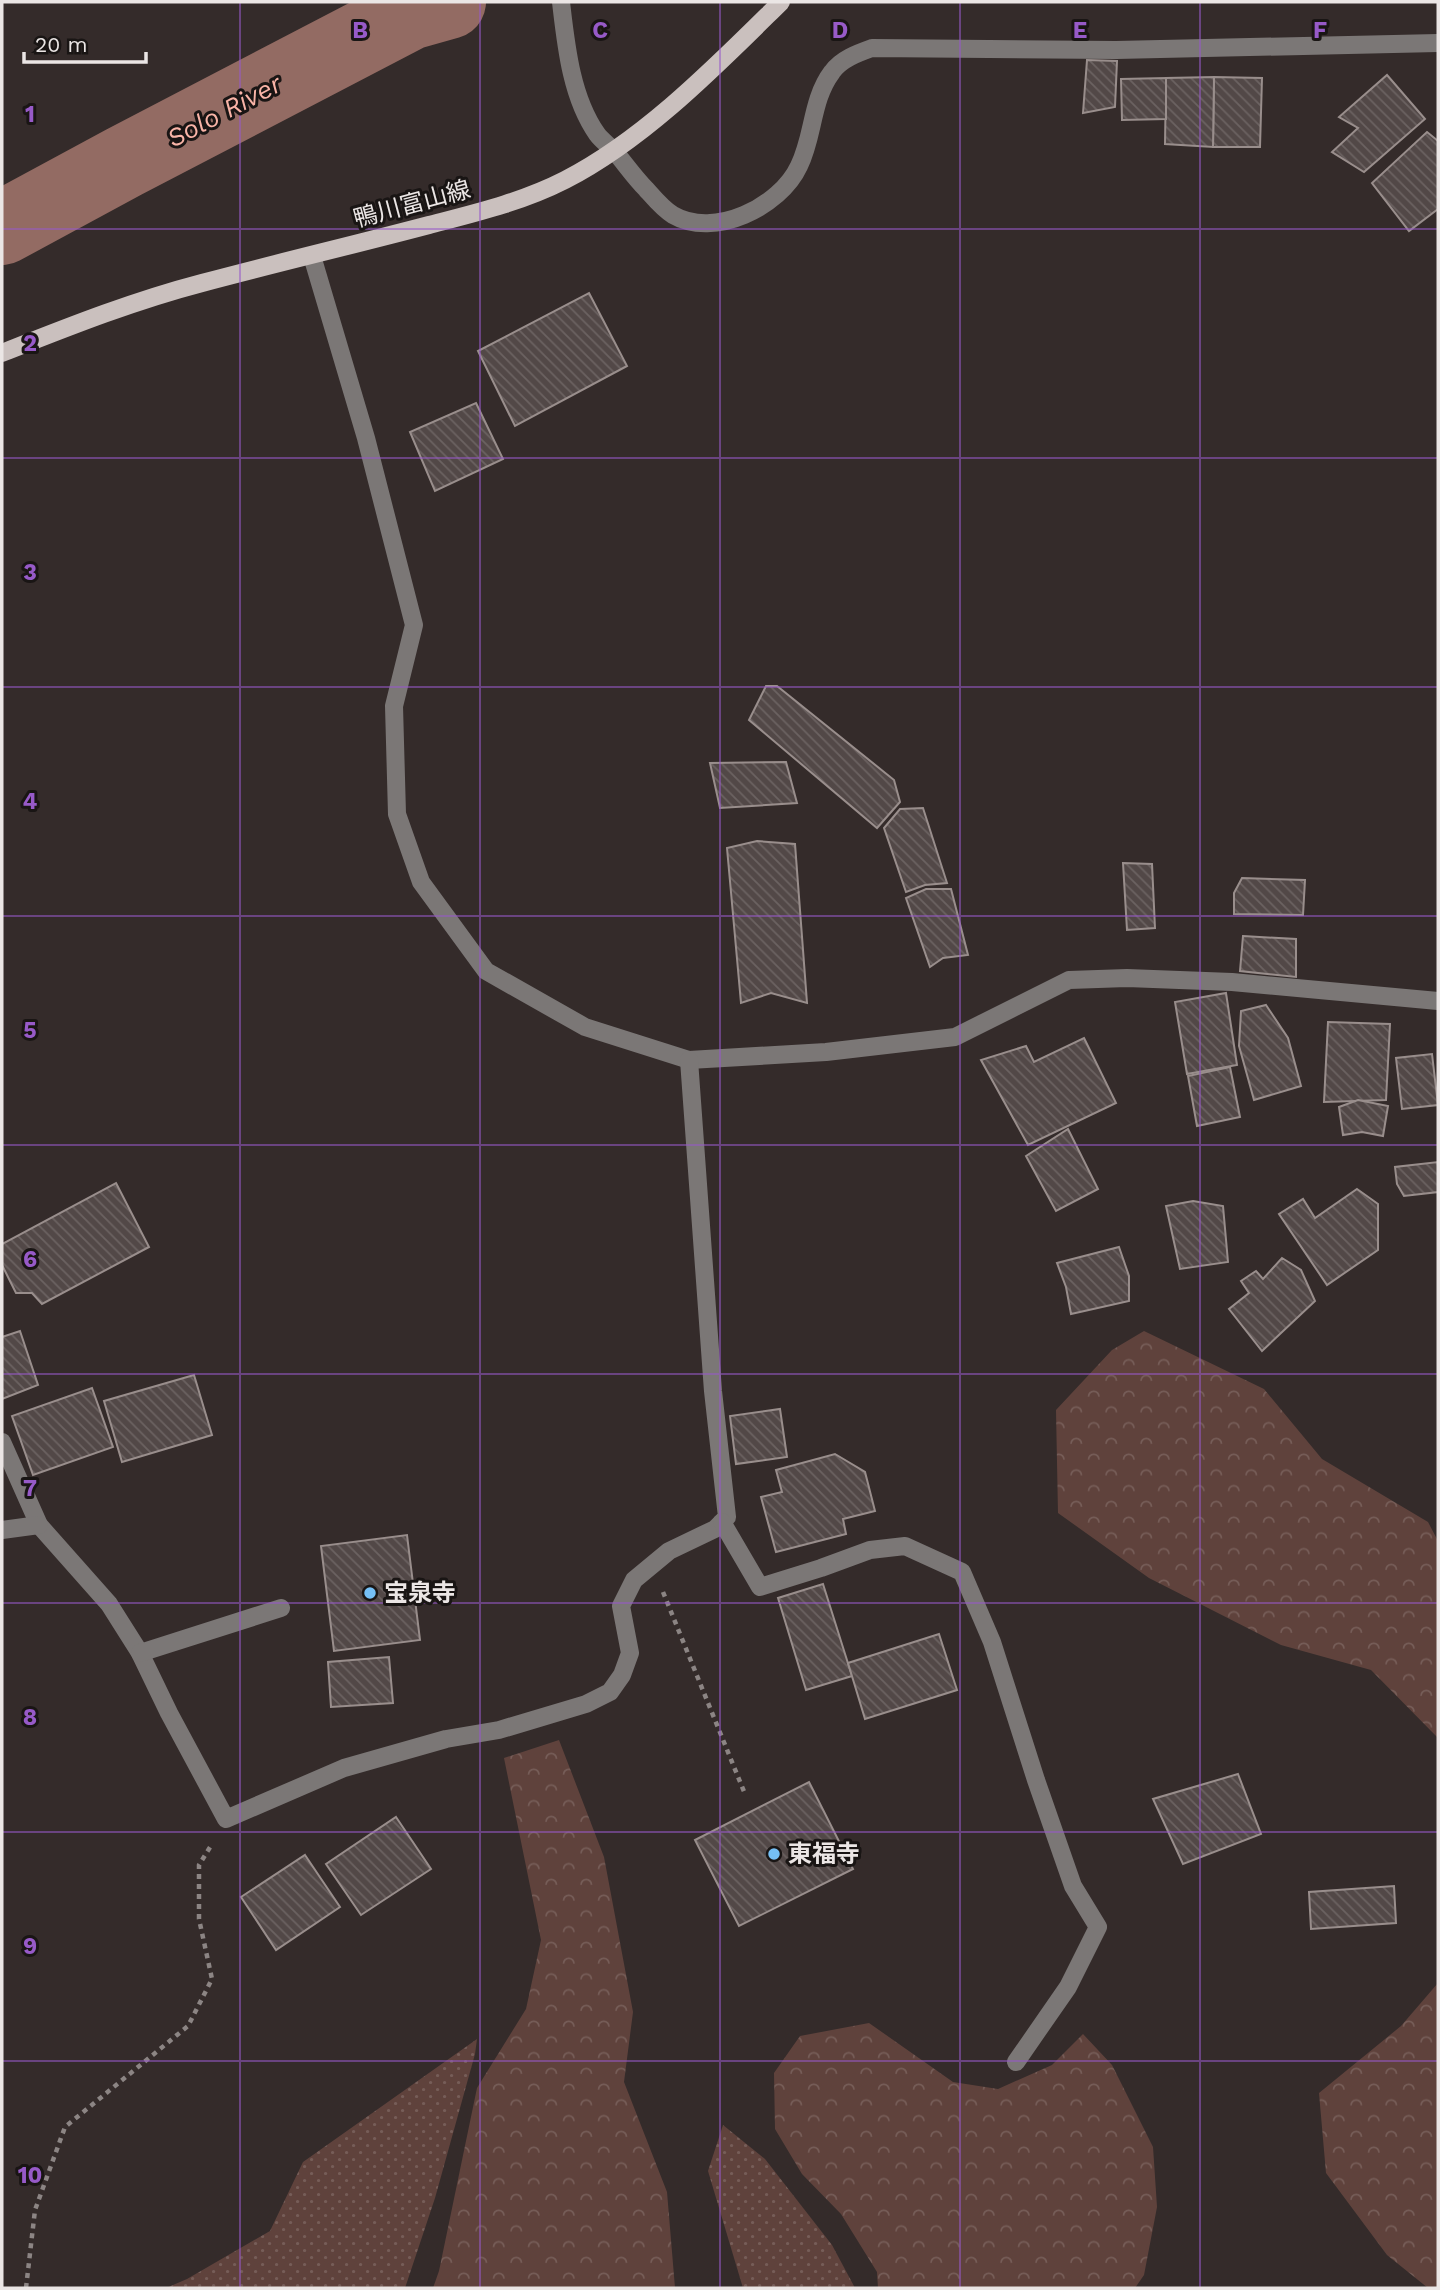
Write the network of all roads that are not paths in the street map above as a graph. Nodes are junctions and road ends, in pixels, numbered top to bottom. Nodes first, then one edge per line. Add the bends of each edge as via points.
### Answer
1 (562, 2) edge
2 (781, 2) edge
3 (1438, 43) edge
4 (615, 151) junction
5 (312, 256) junction
6 (2, 353) edge
7 (1438, 1001) edge
8 (689, 1060) junction
9 (2, 1442) edge
10 (722, 1522) junction
11 (39, 1525) junction
12 (2, 1530) edge
13 (281, 1608) dead end
14 (140, 1653) junction
15 (1016, 2062) dead end

1 - 4 street via 576,87 597,134
2 - 4 main road, 鴨川富山線 via 711,71
3 - 4 street via 1116,50 872,48 851,56 833,71 811,120 808,145 789,182 758,209 733,220 706,223 674,216
4 - 5 main road, 鴨川富山線 via 564,181 517,201
5 - 6 main road, 鴨川富山線 via 108,312
5 - 8 street via 366,438 414,625 394,706 397,814 421,882 486,971 585,1027
7 - 8 street via 1232,982 1069,980 955,1037 826,1052
8 - 10 street via 727,1517
9 - 11 street
10 - 14 street via 669,1551 634,1580 621,1606 630,1653 610,1692 586,1704 499,1730 446,1739 344,1768 226,1819
10 - 15 street via 760,1587 870,1550 905,1546 961,1572 992,1642 1073,1886 1098,1927 1068,1987
11 - 12 street
11 - 14 street via 109,1604
13 - 14 street

